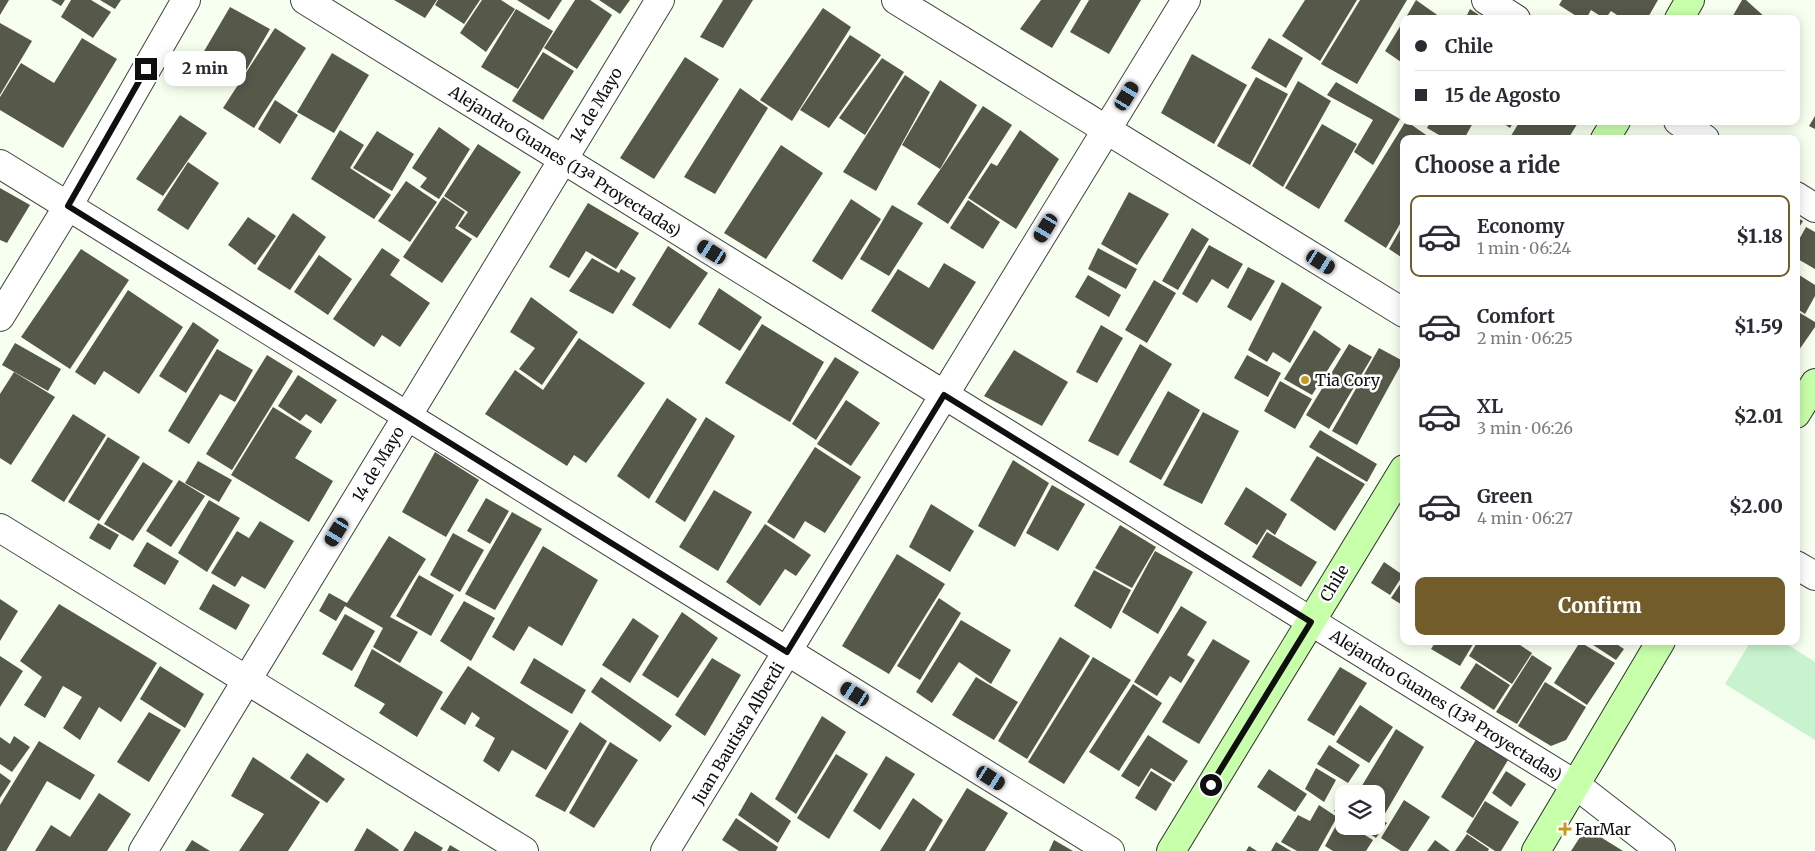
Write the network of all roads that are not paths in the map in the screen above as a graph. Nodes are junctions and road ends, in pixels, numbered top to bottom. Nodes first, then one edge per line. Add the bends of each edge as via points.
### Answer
1 (186, 0) edge
2 (305, 0) edge
3 (660, 0) edge
4 (896, 0) edge
5 (1186, 0) edge
6 (1486, 0) edge
7 (1690, 0) edge
8 (1510, 15) edge
9 (1681, 15) edge
10 (1684, 125) edge
11 (1107, 128) junction
12 (1699, 135) edge
13 (563, 159) junction
14 (0, 164) edge
15 (1800, 199) edge
16 (68, 206) junction
17 (1815, 208) edge
18 (1400, 311) edge
19 (0, 317) edge
20 (1815, 382) edge
21 (944, 395) junction
22 (1800, 407) edge
23 (407, 416) junction
24 (1400, 476) edge
25 (0, 528) edge
26 (1800, 567) edge
27 (1815, 576) edge
28 (1311, 622) junction
29 (1659, 645) edge
30 (787, 652) junction
31 (247, 680) junction
32 (1576, 785) junction
33 (143, 851) edge
34 (524, 851) edge
35 (665, 851) edge
36 (1110, 851) edge
37 (1170, 851) edge
38 (1536, 851) edge
39 (1661, 851) edge

1 - 16 street
2 - 13 street, Alejandro Guanes (13ª Proyectadas)
3 - 13 street, 14 de Mayo
4 - 11 street
5 - 11 street, Juan Bautista Alberdi
6 - 8 street
7 - 9 street
10 - 12 street
11 - 18 street
11 - 21 street, Juan Bautista Alberdi
13 - 21 street, Alejandro Guanes (13ª Proyectadas)
13 - 23 street, 14 de Mayo
14 - 16 street
15 - 17 street
16 - 19 street
16 - 23 street
20 - 22 street
21 - 28 street, Alejandro Guanes (13ª Proyectadas)
21 - 30 street, Juan Bautista Alberdi
23 - 30 street
23 - 31 street, 14 de Mayo
24 - 28 street, Chile
25 - 31 street
26 - 27 street
28 - 32 street, Alejandro Guanes (13ª Proyectadas)
28 - 37 street, Chile
29 - 32 street
30 - 35 street, Juan Bautista Alberdi
30 - 36 street
31 - 33 street, 14 de Mayo
31 - 34 street
32 - 38 street
32 - 39 street, Alejandro Guanes (13ª Proyectadas)

